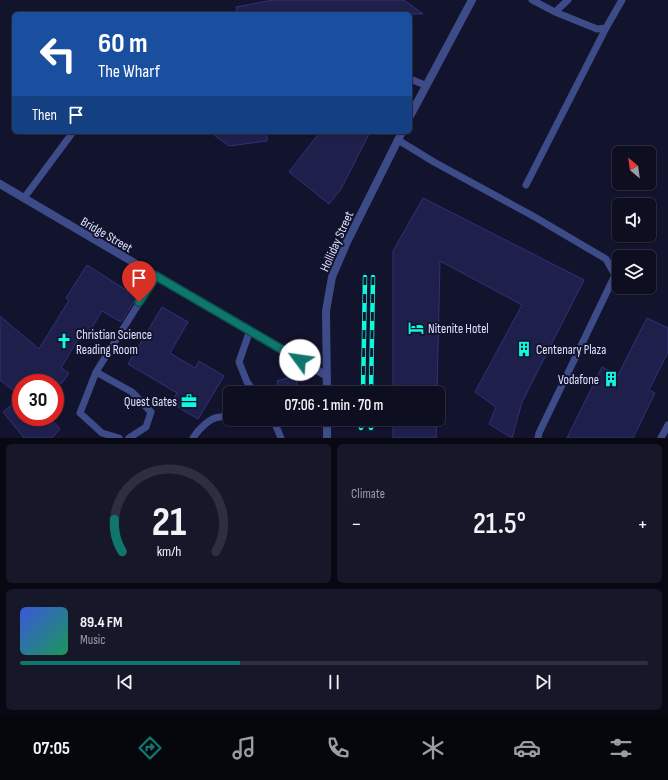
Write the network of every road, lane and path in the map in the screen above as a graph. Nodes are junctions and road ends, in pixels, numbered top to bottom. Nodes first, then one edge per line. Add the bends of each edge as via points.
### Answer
1 (472, 0) edge
2 (532, 0) edge
3 (568, 0) edge
4 (622, 0) edge
5 (555, 12) junction
6 (606, 28) junction
7 (412, 80) edge
8 (426, 85) junction
9 (412, 112) edge
10 (72, 134) edge
11 (401, 134) edge
12 (398, 140) junction
13 (0, 184) edge
14 (526, 185) dead end
15 (24, 198) junction
16 (156, 276) junction
17 (250, 330) junction
18 (96, 372) junction
19 (327, 376) junction
20 (250, 386) edge
21 (327, 386) edge
22 (223, 416) edge
23 (668, 425) edge
24 (276, 426) edge
25 (327, 426) edge
26 (119, 438) edge
27 (129, 438) edge
28 (193, 438) edge
29 (281, 438) edge
30 (327, 438) edge
31 (538, 438) edge
32 (661, 438) edge

1 - 8 street
2 - 5 lane
3 - 5 lane
4 - 6 lane
5 - 6 lane via 597,29
6 - 14 lane
7 - 8 lane
8 - 9 street
10 - 15 lane
11 - 12 street, Holliday Street
12 - 19 street, Holliday Street via 346,242 332,277 326,311
12 - 31 lane via 606,259 615,275
13 - 15 street, Bridge Street
15 - 16 street, Bridge Street
16 - 17 street, Bridge Street
16 - 18 lane
17 - 19 street, Bridge Street
17 - 20 lane via 238,362
18 - 26 lane via 80,413 102,433
18 - 27 lane via 132,392 151,412 146,427
19 - 21 street, Holliday Street
22 - 28 lane via 210,420
23 - 32 lane
24 - 29 lane
25 - 30 street

